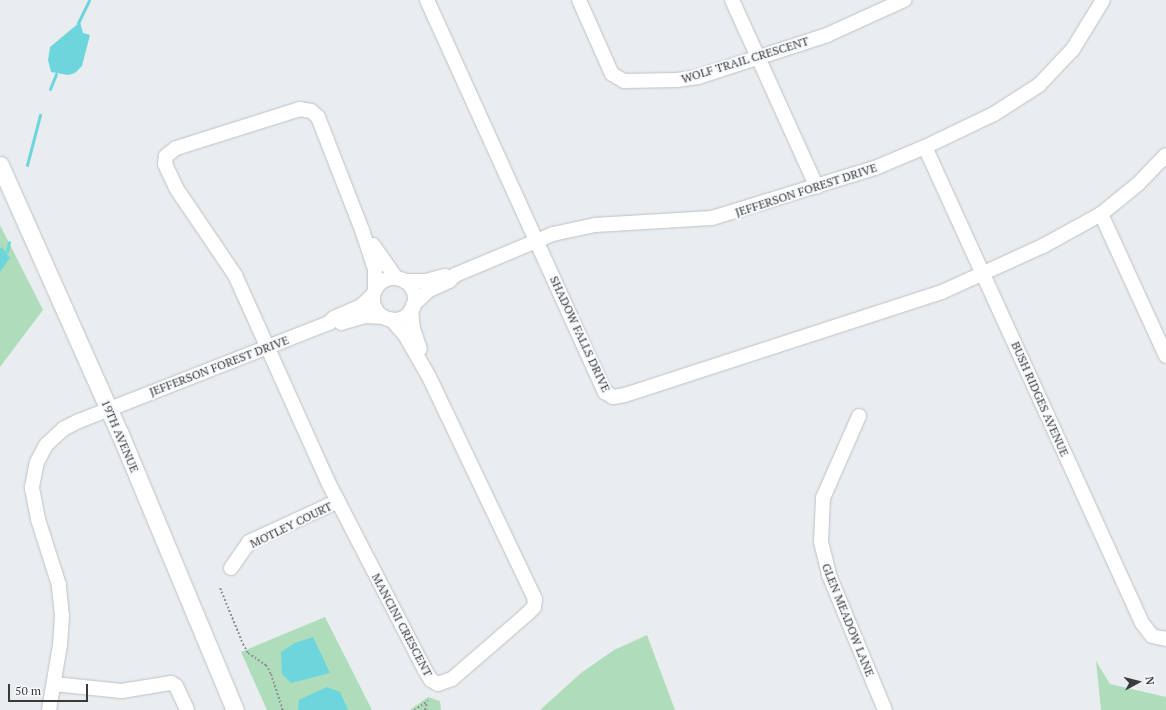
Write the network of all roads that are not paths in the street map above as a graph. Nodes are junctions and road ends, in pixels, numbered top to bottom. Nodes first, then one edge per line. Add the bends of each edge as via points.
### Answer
1 (426, 0) edge
2 (579, 0) edge
3 (732, 0) edge
4 (904, 0) edge
5 (1103, 0) edge
6 (887, 4) edge
7 (758, 57) junction
8 (924, 147) junction
9 (1166, 155) edge
10 (0, 165) edge
11 (817, 187) junction
12 (1101, 214) junction
13 (362, 230) junction
14 (537, 240) junction
15 (983, 273) junction
16 (455, 275) junction
17 (400, 279) junction
18 (374, 292) junction
19 (412, 308) junction
20 (387, 318) junction
21 (329, 323) junction
22 (267, 347) junction
23 (1166, 356) edge
24 (428, 375) junction
25 (109, 409) junction
26 (859, 416) dead end
27 (338, 502) junction
28 (231, 568) dead end
29 (1166, 639) edge
30 (54, 684) junction
31 (48, 710) edge
32 (187, 710) edge
33 (235, 710) edge
34 (885, 710) edge

1 - 14 street, SHADOW FALLS DRIVE
2 - 7 street, WOLF TRAIL CRESCENT via 612,74 618,79 677,80 698,77
3 - 7 street
4 - 6 street, WOLF TRAIL CRESCENT
5 - 8 street, JEFFERSON FOREST DRIVE via 1073,49 1038,85 994,114
6 - 7 street, WOLF TRAIL CRESCENT via 827,35
7 - 11 street
8 - 11 street, JEFFERSON FOREST DRIVE via 875,168
8 - 15 street, BUSH RIDGES AVENUE
9 - 12 street, SHADOW FALLS DRIVE via 1138,184
10 - 25 main road, 19TH AVENUE
11 - 14 street, JEFFERSON FOREST DRIVE via 712,218 595,225
12 - 15 street, SHADOW FALLS DRIVE via 1043,246
12 - 23 street
13 - 17 street
13 - 18 street via 375,269
13 - 22 street, MANCINI CRESCENT via 318,117 311,111 300,109 176,148 166,156 165,164 176,188 227,260
14 - 15 street, SHADOW FALLS DRIVE via 605,392 613,397 883,312 942,292
14 - 16 street, JEFFERSON FOREST DRIVE
15 - 29 street, BUSH RIDGES AVENUE via 1142,623 1152,636
16 - 17 street, JEFFERSON FOREST DRIVE via 426,281
16 - 19 street, JEFFERSON FOREST DRIVE via 449,281 429,290
17 - 18 street via 385,280
17 - 19 street via 412,290
18 - 20 street via 376,309
18 - 21 street, JEFFERSON FOREST DRIVE via 361,306 334,318
19 - 20 street via 404,316
19 - 24 street, MANCINI CRESCENT via 413,328
20 - 21 street, JEFFERSON FOREST DRIVE via 366,316 336,324
20 - 24 street, MANCINI CRESCENT via 404,336
21 - 22 street, JEFFERSON FOREST DRIVE
22 - 25 street, JEFFERSON FOREST DRIVE
22 - 27 street, MANCINI CRESCENT
24 - 27 street, MANCINI CRESCENT via 535,598 534,607 452,679 438,684 428,675
25 - 30 street, JEFFERSON FOREST DRIVE via 54,436 41,453 34,472 34,506 57,577 61,601 62,630
25 - 33 main road, 19TH AVENUE
26 - 34 street, GLEN MEADOW LANE via 823,498 821,542 829,575
27 - 28 street, MOTLEY COURT via 249,542
30 - 31 street, JEFFERSON FOREST DRIVE
30 - 32 street via 122,691 171,683 176,686

